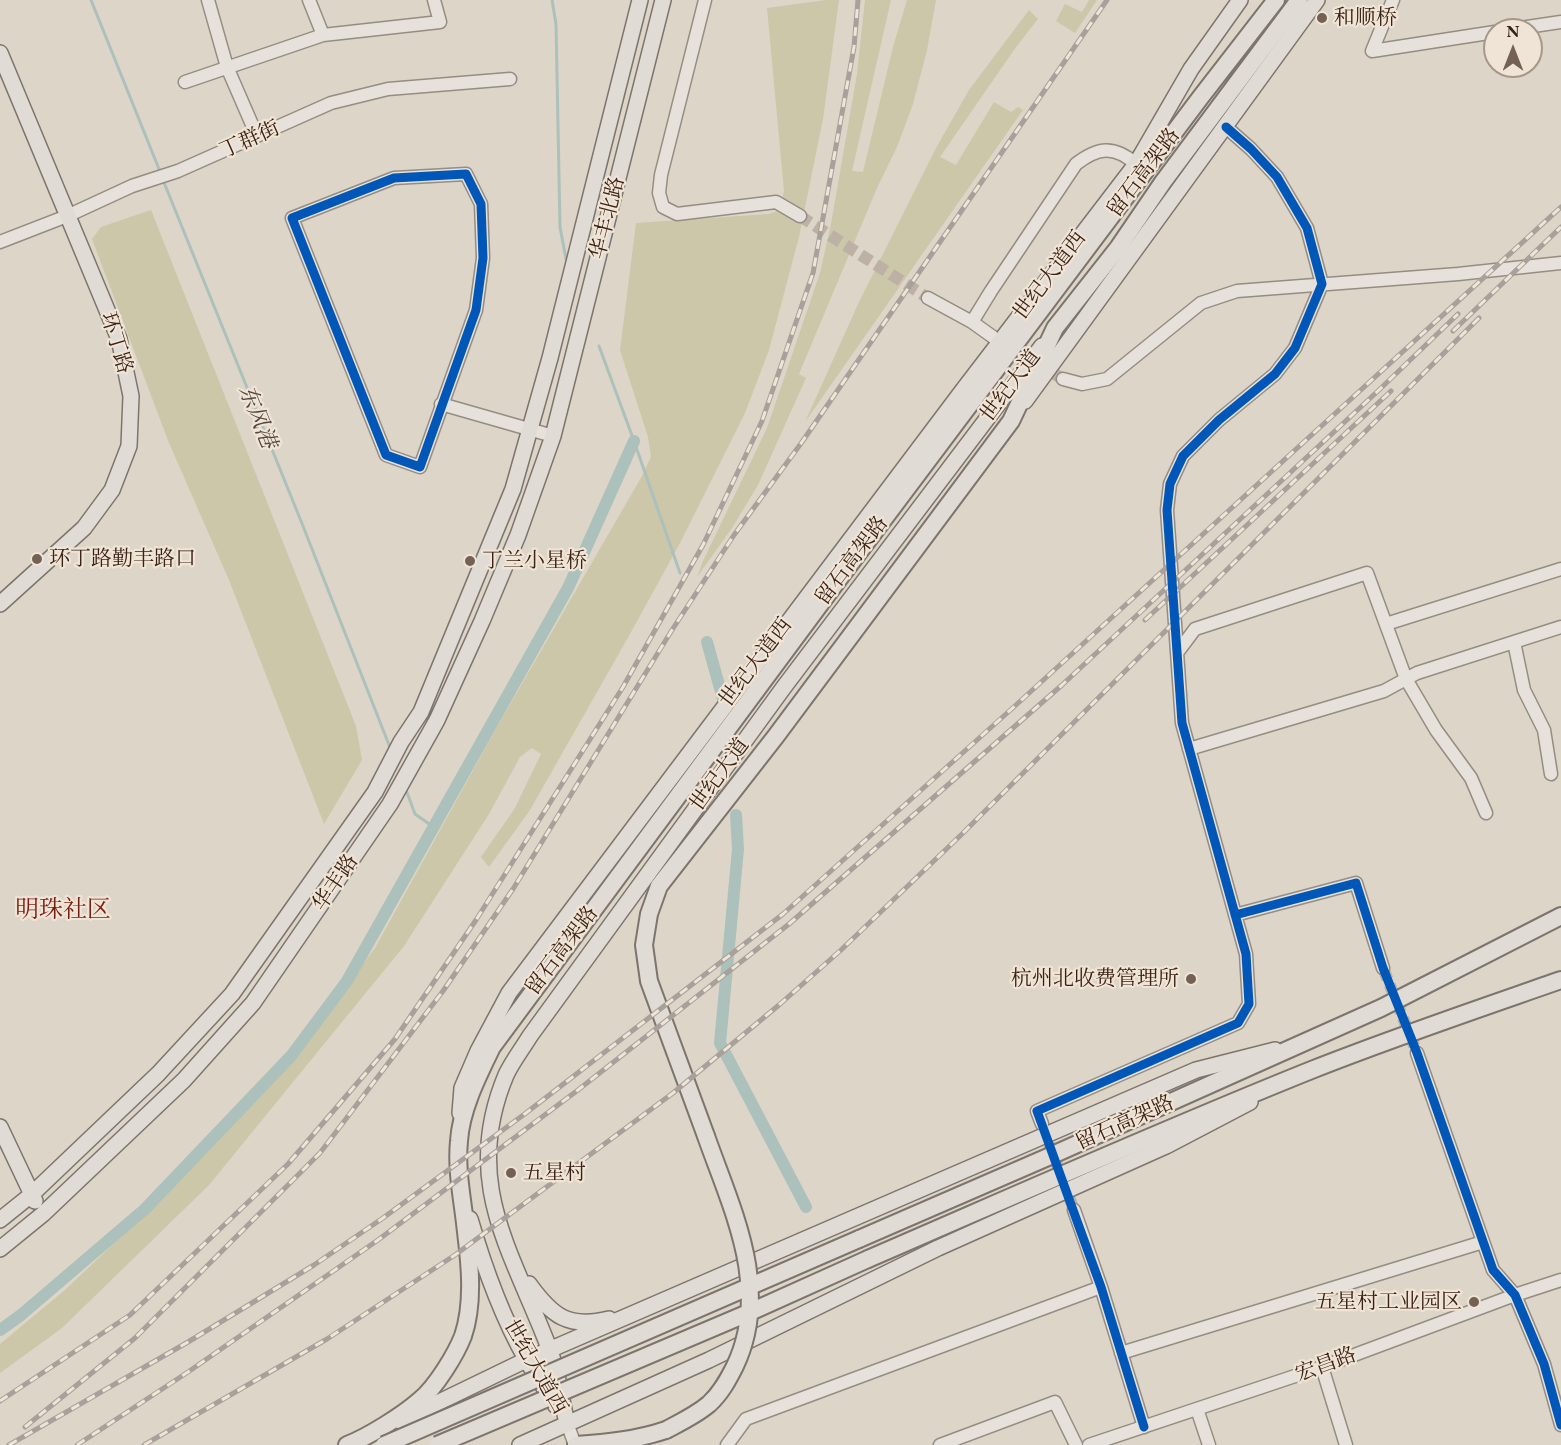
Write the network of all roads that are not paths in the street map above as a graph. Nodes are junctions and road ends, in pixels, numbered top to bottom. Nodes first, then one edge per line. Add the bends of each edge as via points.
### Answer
1 (208, 0) edge
2 (309, 0) edge
3 (434, 0) edge
4 (640, 0) edge
5 (663, 0) edge
6 (705, 0) edge
7 (1240, 0) edge
8 (1262, 0) edge
9 (1276, 0) edge
10 (1299, 0) edge
11 (1317, 0) edge
12 (1393, 0) edge
13 (1561, 22) edge
14 (1543, 25) edge
15 (1483, 34) edge
16 (323, 35) junction
17 (0, 53) edge
18 (227, 66) junction
19 (510, 79) dead end
20 (184, 82) dead end
21 (1226, 127) junction
22 (257, 136) junction
23 (1136, 164) junction
24 (67, 216) junction
25 (800, 216) tunnel mouth
26 (0, 242) edge
27 (1561, 263) edge
28 (1322, 284) junction
29 (928, 298) tunnel mouth
30 (972, 322) junction
31 (1055, 328) junction
32 (993, 337) tunnel mouth
33 (1063, 379) tunnel mouth
34 (441, 404) junction
35 (1011, 421) junction
36 (530, 430) junction
37 (553, 436) junction
38 (977, 466) junction
39 (923, 503) junction
40 (1561, 569) edge
41 (0, 604) edge
42 (1386, 624) junction
43 (1561, 627) edge
44 (1514, 642) junction
45 (1177, 653) junction
46 (1406, 679) junction
47 (1189, 749) junction
48 (1551, 774) dead end
49 (1486, 813) dead end
50 (1235, 915) junction
51 (1561, 916) edge
52 (1383, 968) tunnel mouth
53 (1561, 980) edge
54 (1304, 1043) junction
55 (1417, 1053) tunnel mouth
56 (1314, 1069) junction
57 (1042, 1124) dead end
58 (0, 1127) edge
59 (459, 1140) junction
60 (459, 1181) junction
61 (31, 1195) junction
62 (1074, 1210) tunnel mouth
63 (43, 1214) junction
64 (0, 1220) edge
65 (1484, 1242) junction
66 (0, 1249) edge
67 (511, 1260) junction
68 (1561, 1280) edge
69 (1101, 1287) junction
70 (1515, 1295) junction
71 (640, 1311) junction
72 (550, 1350) junction
73 (1121, 1353) junction
74 (526, 1360) junction
75 (1322, 1367) junction
76 (1197, 1409) junction
77 (1561, 1425) edge
78 (562, 1426) junction
79 (1144, 1427) junction
80 (355, 1442) edge
81 (384, 1445) edge
82 (437, 1445) edge
83 (520, 1445) edge
84 (576, 1445) edge
85 (728, 1445) edge
86 (940, 1445) edge
87 (1076, 1445) edge
88 (1089, 1445) edge
89 (1209, 1445) edge
90 (1346, 1445) edge

1 - 18 street
2 - 16 street
3 - 16 street via 440,22
4 - 36 main road, 华丰北路
5 - 37 main road, 华丰北路
6 - 25 street via 661,175 659,193 663,207 677,214 776,202
7 - 23 main road, 世纪大道西 via 1191,69
8 - 23 highway
9 - 59 highway, 留石高架路 via 517,1012 492,1047 478,1076
10 - 31 highway, 留石高架路
11 - 21 main road
12 - 15 street via 1372,51
13 - 14 street
16 - 18 street
17 - 24 main road, 环丁路
18 - 20 street
18 - 22 street
19 - 22 street, 丁群街 via 388,89 331,103
21 - 28 street via 1277,177 1307,228
21 - 35 main road
22 - 24 street, 丁群街
23 - 30 street via 1123,152 1106,150 1090,153 1076,165
23 - 59 main road, 世纪大道西 via 509,993 462,1088
24 - 26 street, 丁群街
24 - 41 main road, 环丁路 via 118,339 131,396 129,446 112,490 84,528
27 - 28 street
28 - 33 street via 1236,291 1201,303 1107,379 1082,384
28 - 45 street via 1295,348 1275,374 1183,456 1170,484 1167,510
29 - 30 street
30 - 32 street
31 - 35 highway, 留石高架路
31 - 39 main road, 世纪大道
34 - 34 street via 476,310 483,258 481,204 466,174 394,178 292,218 386,455 420,467
34 - 36 street
35 - 38 highway, 留石高架路
36 - 37 street
36 - 61 main road, 华丰路 via 513,489 421,712 375,792 232,994 158,1074
37 - 63 main road, 华丰路 via 482,621 437,720 390,804 253,1003 184,1080
38 - 39 main road
38 - 84 highway, 留石高架路, bridge via 659,886 644,945 649,981 737,1220 746,1252 749,1323 741,1352 723,1389 693,1416 646,1437
39 - 67 main road, 世纪大道 via 784,687 507,1072 493,1110 487,1154 493,1206
40 - 42 street
42 - 45 street via 1367,573 1196,629
42 - 46 street
43 - 44 street
44 - 46 street
44 - 48 street via 1524,690 1544,730
45 - 47 street via 1182,723
46 - 47 street via 1384,691
46 - 49 street via 1471,778
47 - 50 street
50 - 52 street via 1356,883
50 - 57 street via 1246,954 1249,1004 1238,1023 1038,1111
51 - 54 highway, 留石高架路
53 - 56 highway, 留石高架路
54 - 71 main road via 1196,1070
54 - 81 highway, 留石高架路, bridge
55 - 65 street
56 - 78 main road via 1166,1146 938,1248 709,1360
56 - 82 highway, 留石高架路, bridge
58 - 61 main road
59 - 60 highway, 留石高架路
60 - 74 main road, 世纪大道西 via 483,1266
60 - 80 highway, 留石高架路 via 469,1277 463,1335 422,1400
61 - 63 main road
61 - 64 main road, 华丰路
62 - 69 street
63 - 66 main road, 华丰路
65 - 70 street via 1493,1270
65 - 73 street
67 - 71 main road via 544,1306 556,1315 575,1322 597,1322
67 - 72 main road, 世纪大道西
68 - 70 street, 宏昌路
69 - 73 street
69 - 85 street via 746,1419
70 - 75 street, 宏昌路
70 - 77 street via 1544,1364
71 - 72 main road
72 - 74 main road
72 - 78 main road, 世纪大道西
73 - 79 street
74 - 78 main road, 世纪大道西
74 - 80 main road
75 - 76 street, 宏昌路
75 - 90 street
76 - 79 street, 宏昌路
76 - 89 street
78 - 83 main road
78 - 84 street
79 - 88 street, 宏昌路
86 - 87 street via 1055,1402

